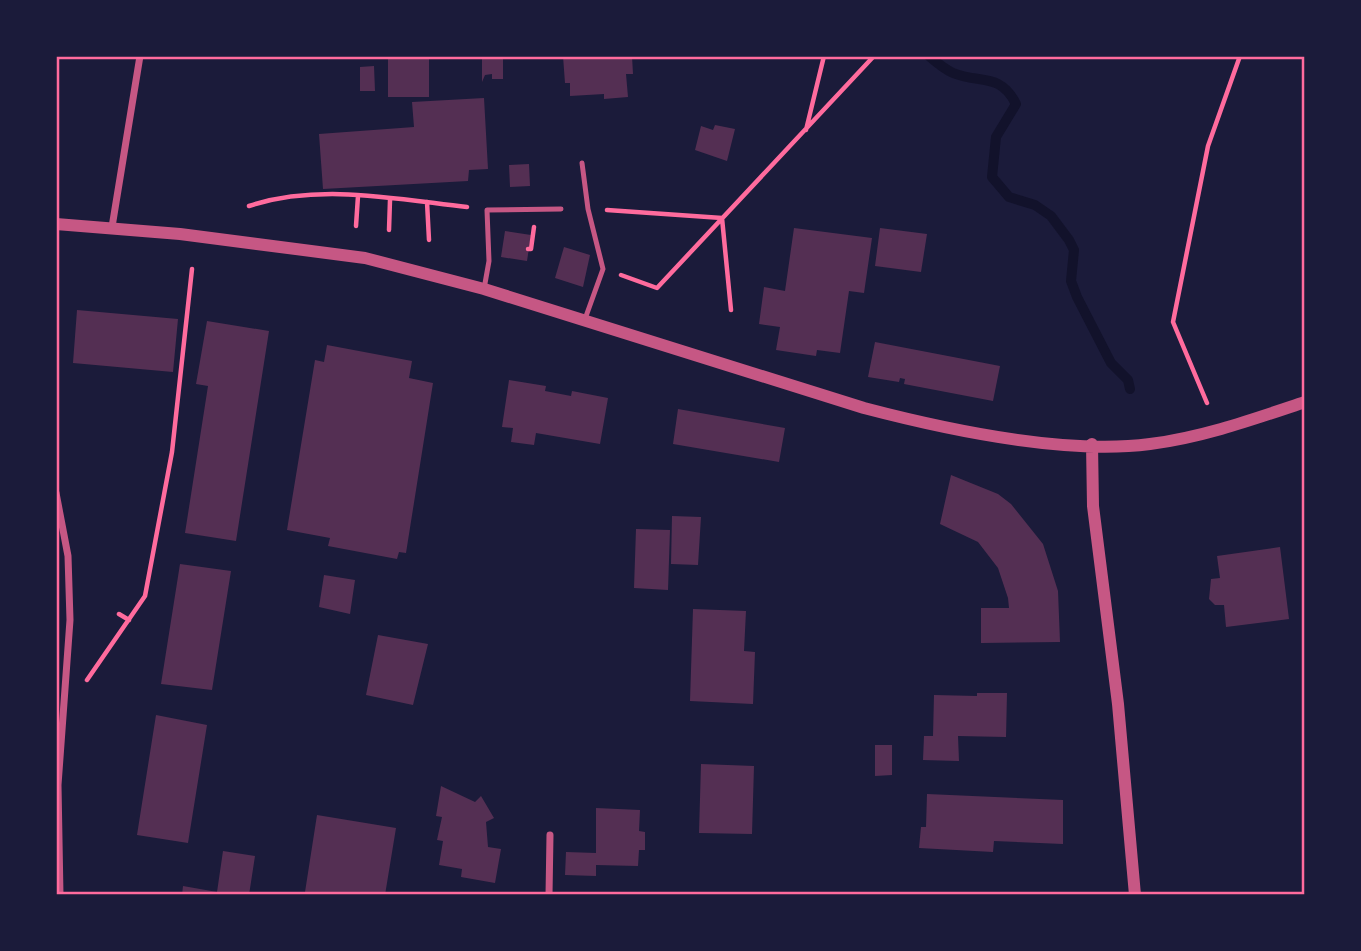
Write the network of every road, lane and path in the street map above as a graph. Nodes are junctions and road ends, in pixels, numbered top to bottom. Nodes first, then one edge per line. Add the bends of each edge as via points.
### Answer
1 (140, 56) edge
2 (824, 56) edge
3 (874, 56) edge
4 (1240, 56) edge
5 (805, 131) junction
6 (582, 163) dead end
7 (358, 196) junction
8 (390, 200) junction
9 (427, 202) junction
10 (249, 206) dead end
11 (561, 208) dead end
12 (588, 209) junction
13 (487, 210) junction
14 (722, 218) junction
15 (56, 224) edge
16 (355, 226) dead end
17 (112, 227) junction
18 (389, 230) dead end
19 (429, 240) dead end
20 (192, 268) dead end
21 (603, 269) junction
22 (484, 289) junction
23 (731, 310) dead end
24 (584, 322) junction
25 (1305, 402) edge
26 (1207, 403) dead end
27 (1092, 444) junction
28 (56, 492) edge
29 (119, 614) dead end
30 (129, 620) junction
31 (86, 681) dead end
32 (57, 785) edge
33 (550, 835) dead end
34 (60, 895) edge
35 (549, 895) edge
36 (1135, 895) edge

1 - 17 street
2 - 5 path
3 - 5 path
4 - 26 path via 1208,146 1173,322
5 - 14 path
6 - 12 lane
7 - 8 path
7 - 10 path via 282,197
7 - 16 path
8 - 9 path
8 - 18 path
9 - 13 path
9 - 19 path
11 - 13 lane
12 - 14 path
12 - 21 lane
13 - 22 lane via 489,261
14 - 21 path via 657,288
14 - 23 path
15 - 17 street
17 - 22 street via 365,258
20 - 30 path via 172,452 145,596
21 - 24 lane
22 - 24 street
24 - 27 street via 923,423 1044,443
25 - 27 street via 1188,438 1148,445
27 - 36 street via 1093,506 1118,704
28 - 32 street via 68,556 70,620
29 - 30 path
30 - 31 path
32 - 34 street
33 - 35 street

